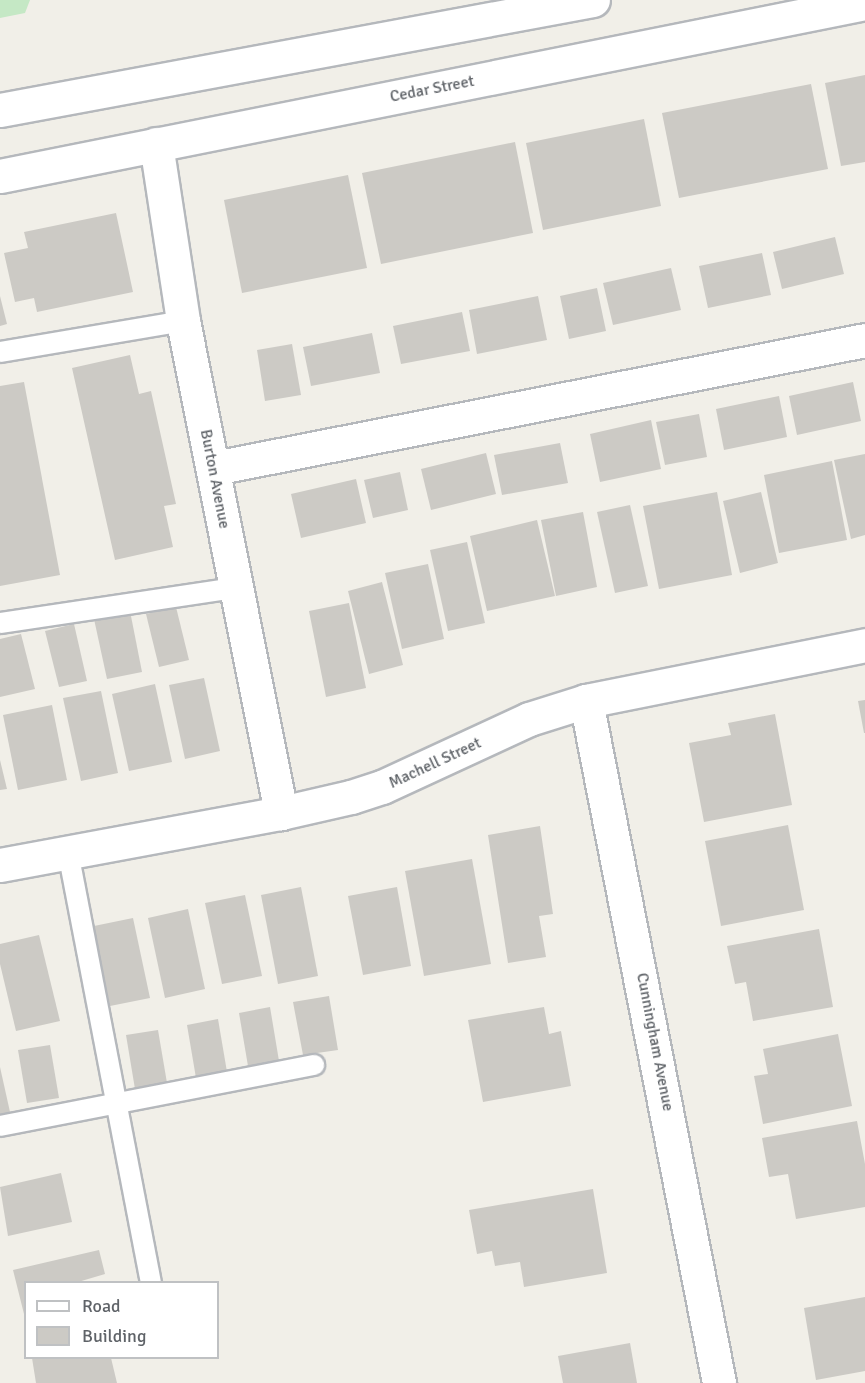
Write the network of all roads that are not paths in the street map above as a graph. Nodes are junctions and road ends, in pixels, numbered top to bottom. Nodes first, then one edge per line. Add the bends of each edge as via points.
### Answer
1 (593, 0) edge
2 (865, 3) edge
3 (0, 110) edge
4 (156, 144) junction
5 (0, 176) edge
6 (183, 321) junction
7 (865, 340) edge
8 (0, 352) edge
9 (214, 468) junction
10 (235, 588) junction
11 (0, 623) edge
12 (865, 645) edge
13 (586, 701) junction
14 (281, 813) junction
15 (68, 852) junction
16 (0, 865) edge
17 (314, 1065) dead end
18 (117, 1103) junction
19 (0, 1126) edge
20 (150, 1281) edge
21 (719, 1383) edge

1 - 3 street
2 - 4 street, Cedar Street
4 - 5 street, Cedar Street
4 - 6 street, Burton Avenue
6 - 8 lane
6 - 9 street, Burton Avenue
7 - 9 street
9 - 10 street, Burton Avenue
10 - 11 lane
10 - 14 street, Burton Avenue
12 - 13 street, Machell Street
13 - 14 street, Machell Street via 529,719 382,787
13 - 21 street, Cunningham Avenue
14 - 15 street, Machell Street
15 - 16 street, Machell Street
15 - 18 lane
17 - 18 lane
18 - 19 lane
18 - 20 lane

